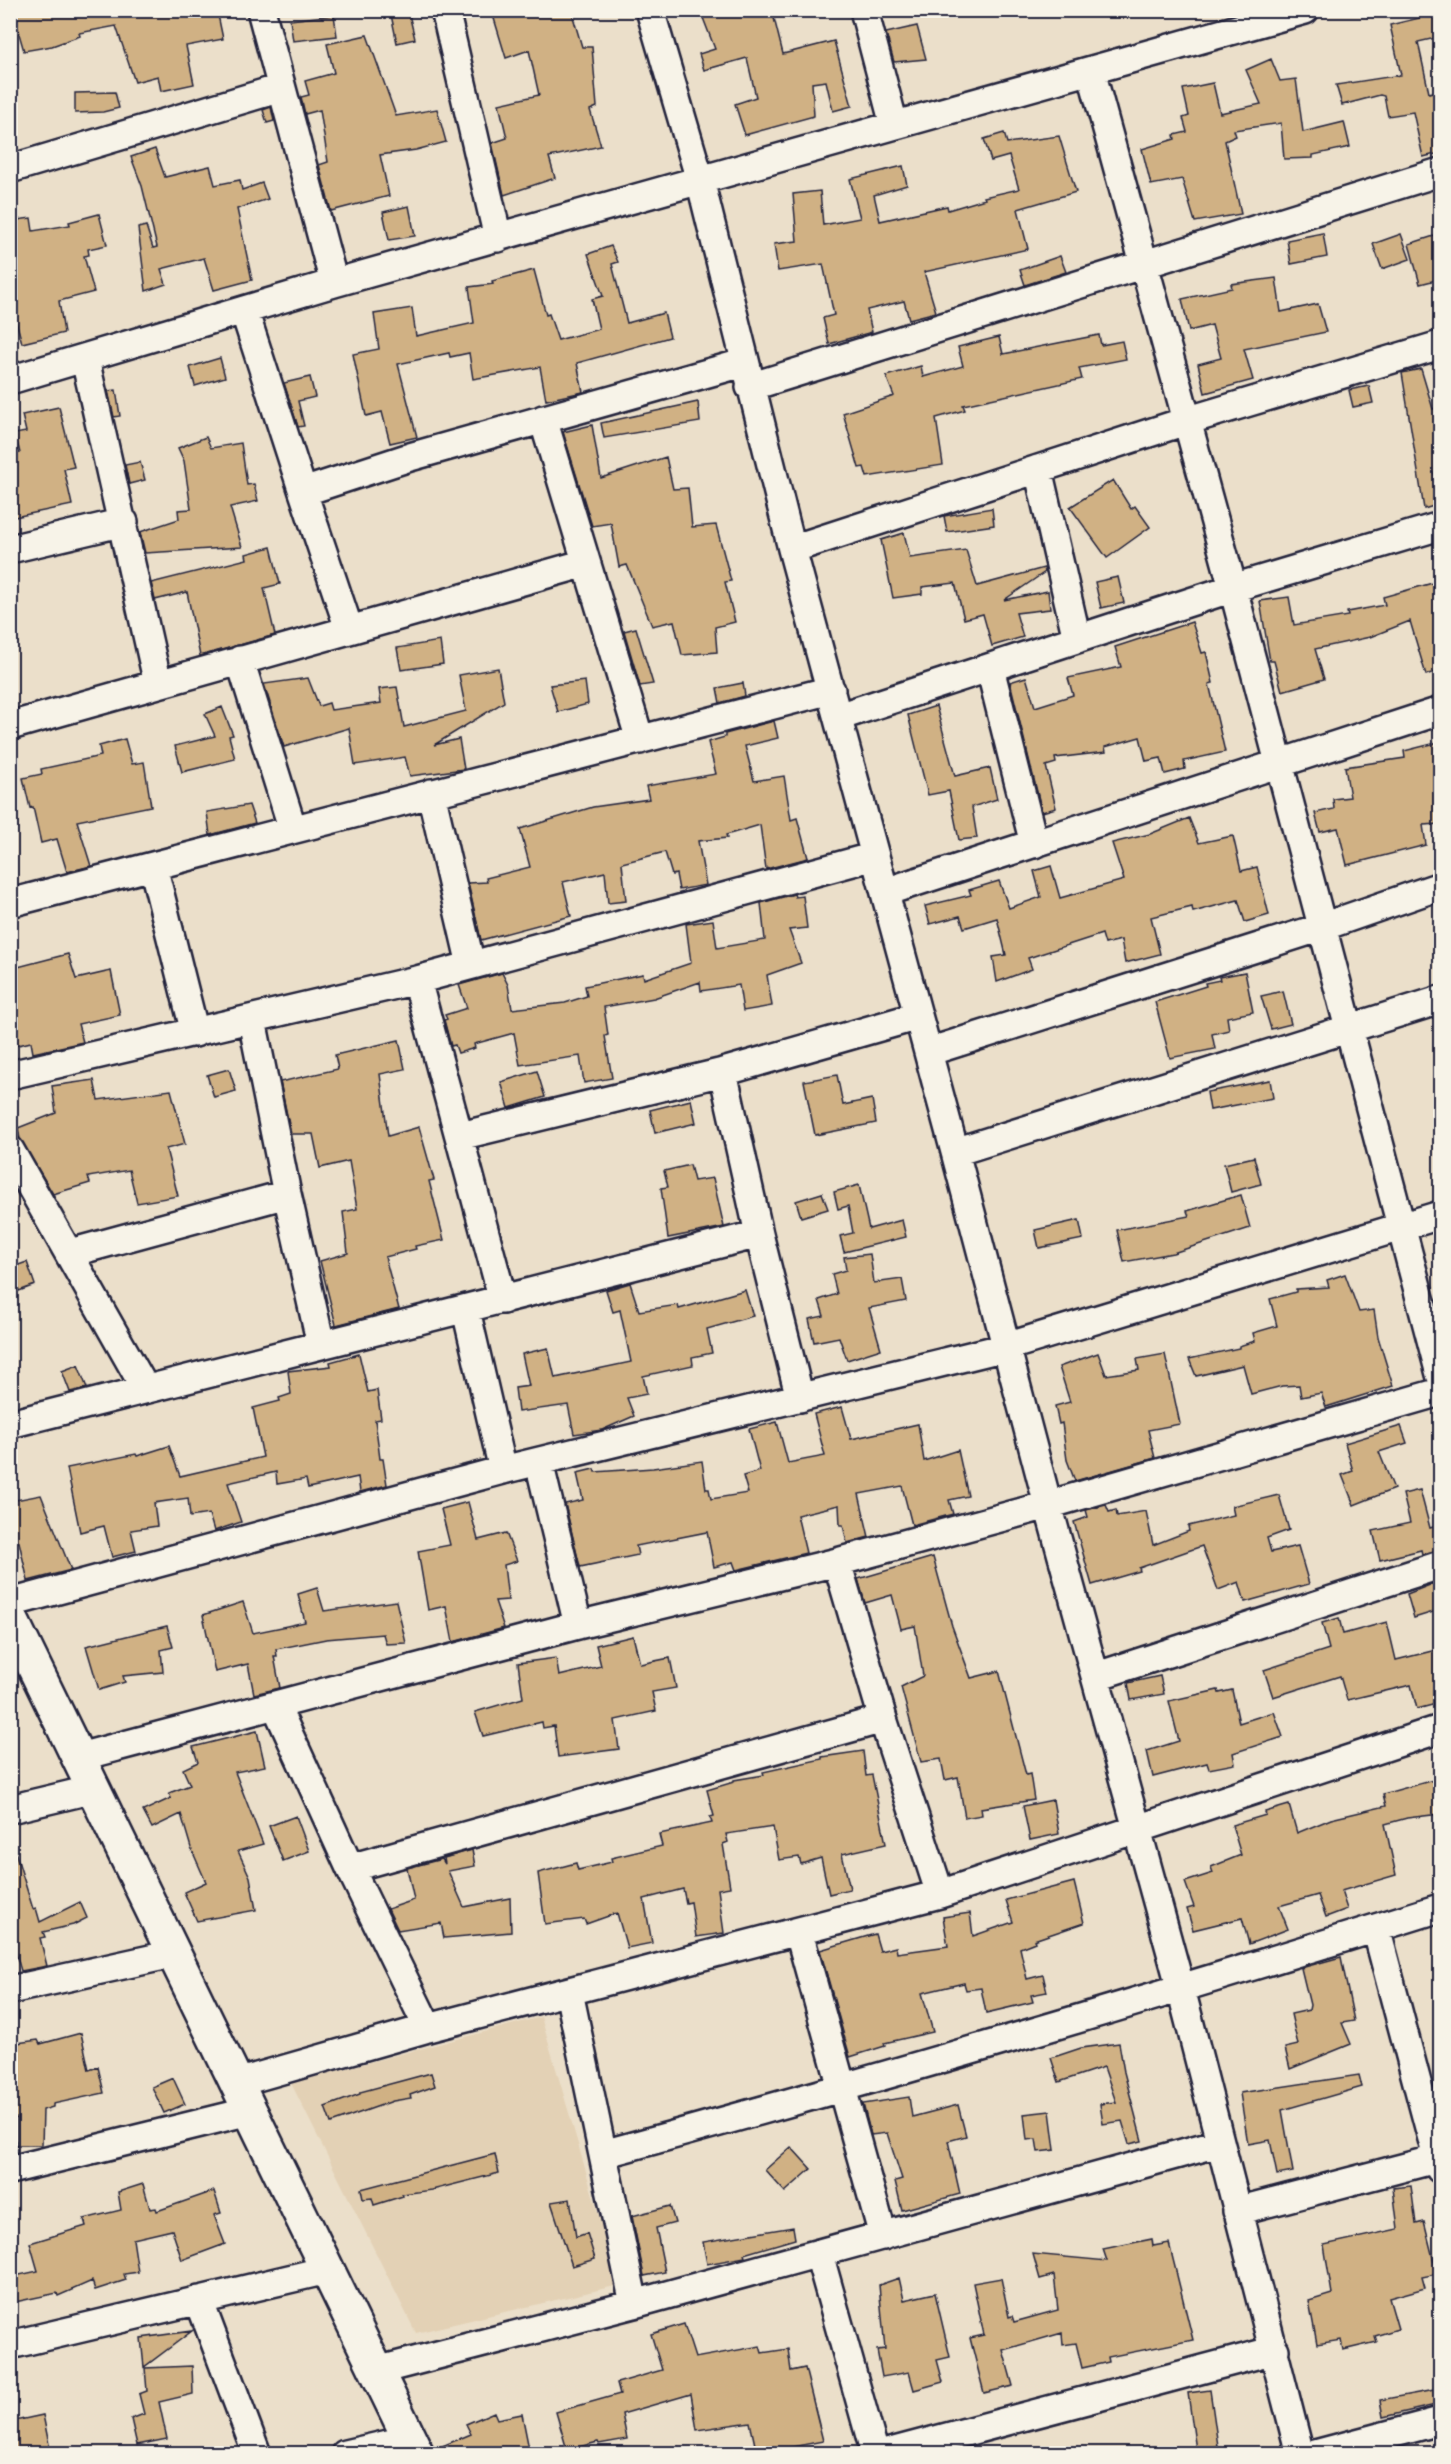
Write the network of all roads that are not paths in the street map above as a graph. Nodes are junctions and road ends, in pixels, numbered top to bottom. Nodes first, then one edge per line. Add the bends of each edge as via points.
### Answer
1 (261, 10) edge
2 (444, 10) edge
3 (650, 10) edge
4 (864, 10) edge
5 (1305, 10) edge
6 (1250, 18) edge
7 (1091, 71) junction
8 (281, 88) junction
9 (894, 125) junction
10 (10, 168) edge
11 (1440, 172) edge
12 (700, 180) junction
13 (498, 238) junction
14 (1143, 265) junction
15 (334, 283) junction
16 (244, 310) junction
17 (1440, 345) edge
18 (85, 359) junction
19 (747, 375) junction
20 (10, 380) edge
21 (543, 419) junction
22 (1186, 421) junction
23 (1038, 469) junction
24 (303, 492) junction
25 (124, 522) junction
26 (1440, 526) edge
27 (10, 549) edge
28 (792, 549) junction
29 (586, 563) junction
30 (1233, 588) junction
31 (349, 629) junction
32 (1077, 639) junction
33 (240, 660) junction
34 (990, 668) junction
35 (158, 684) junction
36 (831, 690) junction
37 (1440, 711) edge
38 (838, 717) junction
39 (10, 726) edge
40 (640, 740) junction
41 (1279, 765) junction
42 (431, 794) junction
43 (292, 827) junction
44 (1034, 844) junction
45 (875, 856) junction
46 (153, 866) junction
47 (1440, 886) edge
48 (885, 891) junction
49 (10, 903) edge
50 (1322, 927) junction
51 (471, 965) junction
52 (417, 980) junction
53 (1440, 1000) edge
54 (918, 1016) junction
55 (252, 1020) junction
56 (1350, 1030) junction
57 (195, 1033) junction
58 (928, 1052) junction
59 (723, 1072) junction
60 (10, 1075) edge
61 (460, 1136) junction
62 (10, 1150) edge
63 (955, 1152) junction
64 (287, 1194) junction
65 (1440, 1215) edge
66 (1400, 1228) junction
67 (759, 1234) junction
68 (70, 1253) junction
69 (502, 1300) junction
70 (466, 1310) junction
71 (321, 1345) junction
72 (1006, 1347) junction
73 (1440, 1374) edge
74 (145, 1388) junction
75 (1440, 1392) edge
76 (800, 1398) junction
77 (10, 1424) edge
78 (539, 1462) junction
79 (503, 1470) junction
80 (1048, 1505) junction
81 (837, 1562) junction
82 (1440, 1565) edge
83 (10, 1603) edge
84 (578, 1625) junction
85 (13, 1629) edge
86 (1097, 1676) junction
87 (276, 1706) junction
88 (883, 1719) junction
89 (1440, 1729) edge
90 (79, 1757) junction
91 (94, 1789) junction
92 (10, 1809) edge
93 (1138, 1831) junction
94 (350, 1868) junction
95 (940, 1894) junction
96 (1440, 1908) edge
97 (1376, 1928) junction
98 (799, 1933) junction
99 (174, 1954) junction
100 (1181, 1989) junction
101 (10, 1990) edge
102 (569, 1992) junction
103 (428, 2028) junction
104 (843, 2089) junction
105 (243, 2097) junction
106 (1219, 2143) junction
107 (603, 2154) junction
108 (1440, 2162) edge
109 (10, 2170) edge
110 (1237, 2211) junction
111 (883, 2236) junction
112 (819, 2254) junction
113 (327, 2270) junction
114 (199, 2300) junction
115 (633, 2304) junction
116 (10, 2345) edge
117 (1275, 2350) junction
118 (376, 2371) junction
119 (1440, 2421) edge
120 (413, 2446) edge
121 (257, 2454) edge
122 (345, 2454) edge
123 (875, 2454) edge
124 (884, 2454) edge
125 (1300, 2454) edge
126 (1316, 2454) edge

1 - 8 street
2 - 13 street
3 - 12 street
4 - 9 street
5 - 6 street
6 - 7 street
7 - 9 street
7 - 14 street
8 - 10 street
8 - 15 street
9 - 12 street
11 - 14 street
12 - 13 street
12 - 19 street
13 - 15 street
14 - 19 street
14 - 22 street
15 - 16 street
16 - 18 street
16 - 24 street
17 - 22 street
18 - 20 street
18 - 25 street
19 - 21 street
19 - 28 street
21 - 24 street
21 - 29 street
22 - 23 street
22 - 30 street
23 - 28 street
23 - 32 street
24 - 31 street
25 - 27 street
25 - 35 street
26 - 30 street
28 - 36 street
29 - 31 street
29 - 40 street
30 - 32 street
30 - 41 street
31 - 33 street
32 - 34 street
33 - 35 street
33 - 43 street
34 - 38 street
34 - 44 street
35 - 39 street
36 - 38 street
36 - 40 street
37 - 41 street
38 - 45 street
40 - 42 street
41 - 44 street
41 - 50 street
42 - 43 street
42 - 51 street
43 - 46 street
44 - 48 street
45 - 48 street
45 - 51 street
46 - 49 street
46 - 57 street
47 - 50 street
48 - 54 street
50 - 56 street
50 - 58 street
51 - 52 street
52 - 55 street
52 - 61 street
53 - 56 street
54 - 58 street
54 - 59 street
55 - 57 street
55 - 64 street
56 - 63 street
56 - 66 street
57 - 60 street
58 - 63 street
59 - 61 street
59 - 67 street
61 - 69 street
62 - 68 street
63 - 72 street
64 - 68 street
64 - 71 street
65 - 66 street
66 - 72 street
66 - 73 street
67 - 69 street
67 - 76 street
68 - 74 street
69 - 70 street
70 - 71 street
70 - 79 street
71 - 74 street
72 - 76 street
72 - 80 street
74 - 77 street
75 - 80 street
76 - 78 street
78 - 79 street
78 - 84 street
79 - 83 street
80 - 81 street
80 - 86 street
81 - 84 street
81 - 88 street
82 - 86 street
84 - 87 street
85 - 90 street
86 - 93 street
87 - 90 street
87 - 94 street
88 - 94 street
88 - 95 street
89 - 93 street
90 - 91 street
91 - 92 street
91 - 99 street
93 - 95 street
93 - 100 street
94 - 103 street
95 - 98 street
96 - 97 street
97 - 100 street
97 - 108 street
98 - 102 street
98 - 104 street
99 - 101 street
99 - 105 street
100 - 104 street
100 - 106 street
102 - 103 street
102 - 107 street
103 - 105 street
104 - 107 street
104 - 111 street
105 - 109 street
105 - 113 street
106 - 110 street
106 - 111 street
107 - 115 street
108 - 110 street
110 - 117 street
111 - 112 street
112 - 115 street
112 - 123 street
113 - 114 street
113 - 118 street
114 - 116 street
114 - 121 street
115 - 118 street
117 - 124 street
117 - 125 street
118 - 120 street
119 - 126 street
120 - 122 street

